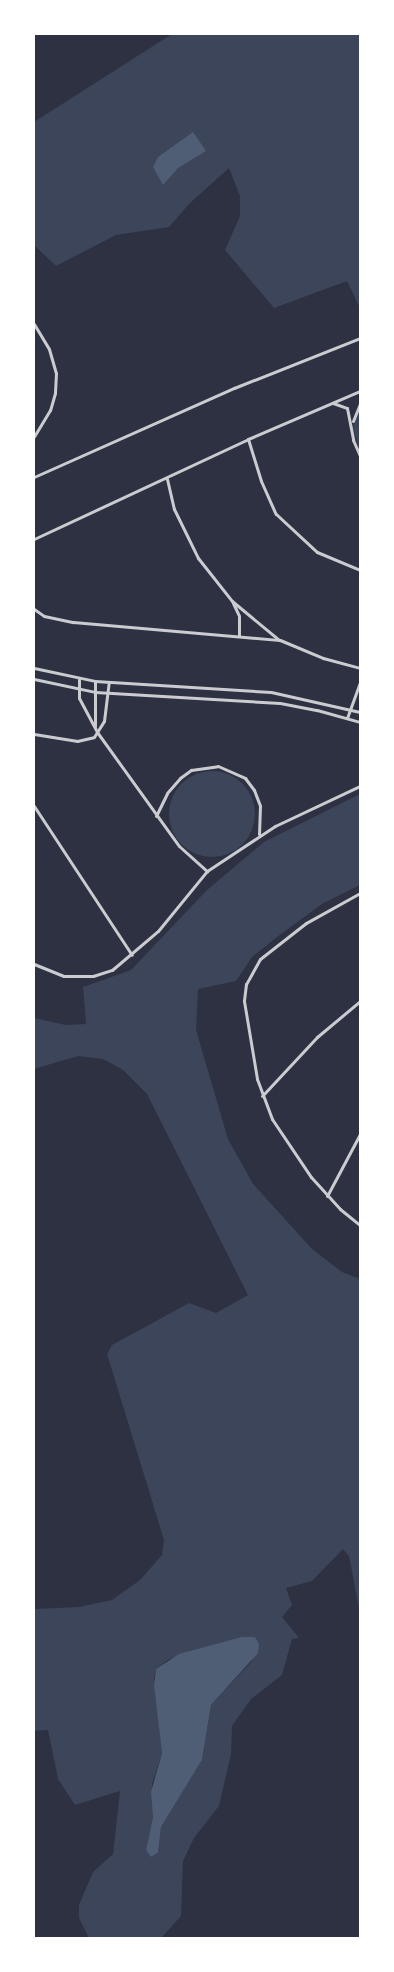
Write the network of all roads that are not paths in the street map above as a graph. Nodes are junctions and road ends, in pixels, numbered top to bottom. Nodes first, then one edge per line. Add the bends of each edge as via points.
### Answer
1 (34, 324) edge
2 (360, 338) edge
3 (360, 391) edge
4 (328, 404) junction
5 (360, 404) edge
6 (352, 424) junction
7 (34, 437) edge
8 (248, 438) junction
9 (360, 456) edge
10 (35, 474) edge
11 (167, 479) junction
12 (34, 539) edge
13 (360, 570) edge
14 (232, 601) junction
15 (34, 609) edge
16 (239, 634) junction
17 (280, 640) junction
18 (34, 668) edge
19 (360, 668) edge
20 (34, 679) edge
21 (79, 679) junction
22 (95, 681) junction
23 (108, 682) junction
24 (360, 682) edge
25 (77, 689) junction
26 (95, 692) junction
27 (108, 692) junction
28 (350, 709) junction
29 (360, 712) edge
30 (347, 718) junction
31 (360, 721) edge
32 (95, 727) junction
33 (97, 732) junction
34 (34, 734) edge
35 (360, 786) edge
36 (34, 806) edge
37 (156, 816) junction
38 (259, 835) junction
39 (207, 871) junction
40 (360, 893) edge
41 (132, 955) junction
42 (34, 964) edge
43 (360, 1002) edge
44 (262, 1096) junction
45 (360, 1134) edge
46 (327, 1196) junction
47 (360, 1225) edge

1 - 7 street via 49,349 56,373 50,410
2 - 10 street via 234,388 121,440
3 - 4 street
4 - 6 street via 339,403 347,408
4 - 8 street
5 - 6 street
6 - 9 street via 353,440
8 - 11 street
8 - 13 street via 261,481 276,514 317,552
11 - 12 street
11 - 14 street via 174,509 198,558
14 - 16 street via 239,616
14 - 17 street
15 - 16 street via 44,616 80,623
16 - 17 street
17 - 19 street via 323,658
18 - 21 street
20 - 25 street
21 - 22 street
21 - 25 street
22 - 23 street
22 - 26 street
23 - 27 street
23 - 28 street via 271,692
24 - 28 street
25 - 26 street
25 - 32 street via 83,708
26 - 27 street
26 - 32 street
27 - 30 street via 280,704
27 - 33 street via 104,721
28 - 29 street
28 - 30 street
30 - 31 street
32 - 33 street
33 - 34 street via 88,740 77,741
33 - 37 street
35 - 38 street
36 - 41 street
37 - 38 street via 167,792 180,778 191,770 218,766 245,778 254,790 260,806
37 - 39 street via 190,859
38 - 39 street
39 - 41 street via 158,931
40 - 44 street via 327,909 287,937 252,970 244,1001
41 - 42 street via 112,970 93,976 64,976
43 - 44 street via 317,1037
44 - 46 street via 287,1144
45 - 46 street
46 - 47 street

